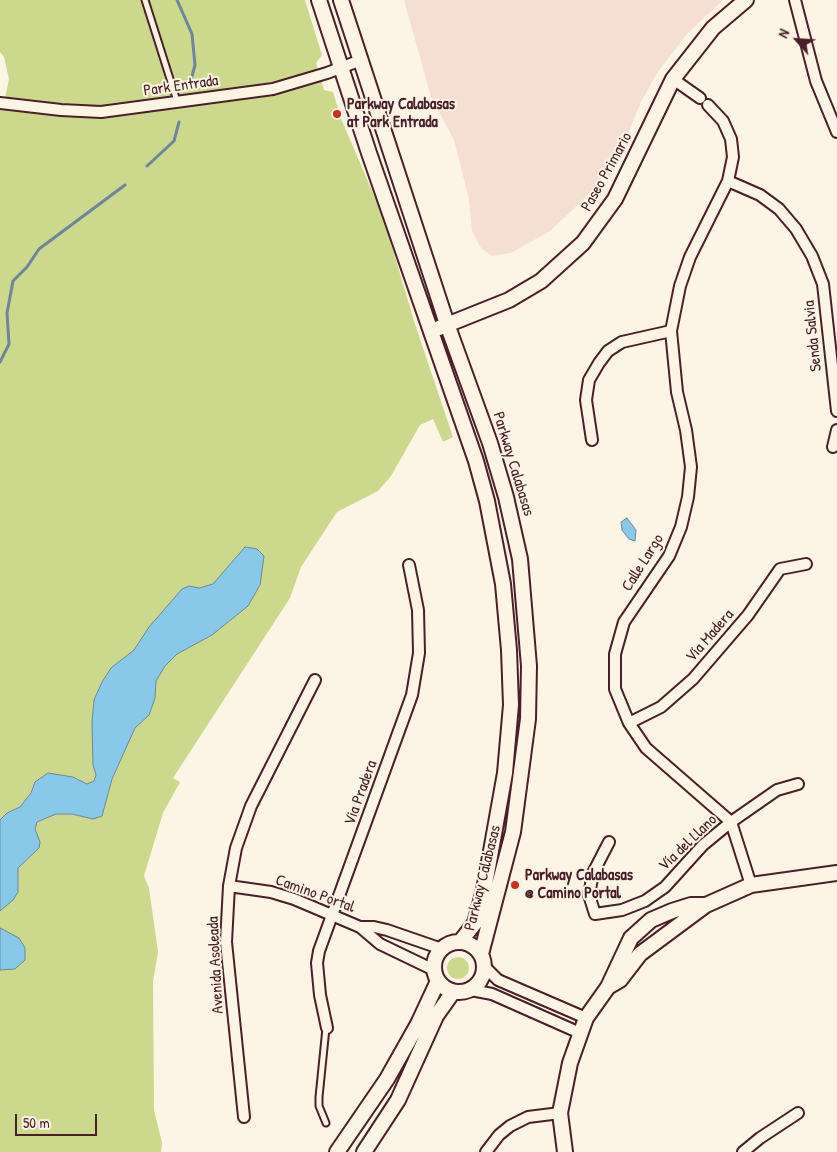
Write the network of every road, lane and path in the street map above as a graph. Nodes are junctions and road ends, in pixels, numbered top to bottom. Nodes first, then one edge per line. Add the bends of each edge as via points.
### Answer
1 (144, 0) edge
2 (319, 0) edge
3 (341, 0) edge
4 (746, 0) edge
5 (795, 0) edge
6 (361, 60) junction
7 (341, 68) junction
8 (673, 78) junction
9 (700, 98) dead end
10 (177, 102) junction
11 (0, 103) edge
12 (708, 105) dead end
13 (837, 132) edge
14 (728, 181) junction
15 (447, 324) junction
16 (431, 331) junction
17 (671, 331) junction
18 (837, 411) edge
19 (837, 430) edge
20 (592, 440) dead end
21 (833, 447) dead end
22 (806, 564) dead end
23 (409, 565) dead end
24 (315, 680) dead end
25 (628, 724) junction
26 (798, 784) dead end
27 (731, 822) junction
28 (609, 842) dead end
29 (837, 873) edge
30 (751, 885) junction
31 (229, 886) junction
32 (706, 905) junction
33 (332, 915) junction
34 (360, 927) junction
35 (404, 936) junction
36 (460, 942) junction
37 (442, 949) junction
38 (397, 952) junction
39 (483, 961) junction
40 (436, 975) junction
41 (608, 987) junction
42 (470, 990) junction
43 (453, 992) junction
44 (586, 1018) junction
45 (326, 1028) joint
46 (580, 1033) junction
47 (560, 1113) junction
48 (798, 1113) dead end
49 (244, 1117) dead end
50 (326, 1123) dead end
51 (337, 1152) edge
52 (364, 1152) edge
53 (486, 1152) edge
54 (565, 1152) edge
55 (743, 1152) edge

1 - 10 lane
2 - 7 street, Parkway Calabasas
3 - 6 street, Parkway Calabasas
4 - 8 street, Paseo Primario via 713,28
5 - 13 street via 816,81
6 - 7 street, Park Entrada
6 - 15 street, Parkway Calabasas
7 - 10 street, Park Entrada via 273,89
7 - 16 street, Parkway Calabasas
8 - 9 street
8 - 15 street, Paseo Primario via 615,199 583,243 541,281 510,300
10 - 11 street, Park Entrada via 101,112
12 - 14 street, Calle Largo via 723,121 731,140 733,157
14 - 17 street, Calle Largo via 690,258 680,286
14 - 18 street, Senda Salvia via 760,195 779,209 796,228 812,256 823,284
15 - 16 street, Paseo Primario
15 - 39 street, Parkway Calabasas via 506,497 520,559 527,617 528,719 521,783 505,870
16 - 36 street, Parkway Calabasas via 487,501 503,584 510,650 511,705 506,774 475,923
17 - 20 street via 622,342 608,351 599,363 590,380 586,400
17 - 25 street, Calle Largo via 677,392 691,467 688,497 681,527 668,556 624,622 614,654 615,688
19 - 21 street
22 - 25 street, Vía Madera via 780,569 748,615 693,678 661,707
23 - 33 street, Via Pradera via 418,610 419,653 412,695
24 - 31 street, Avenida Asoleada via 250,806 236,848
25 - 27 street, Calle Largo via 646,748
26 - 27 street, Vía del Llano via 777,790
27 - 28 street, Vía del Llano via 646,901 622,910 595,914 589,895 594,873
27 - 30 street
29 - 30 street
30 - 32 street
31 - 33 street, Camino Portal via 271,892
31 - 49 street, Avenida Asoleada via 226,942
32 - 41 street via 640,954 620,980
32 - 41 street via 691,905 651,920 631,938
33 - 34 street, Camino Portal
33 - 45 street, Via Pradera via 318,951 317,963
34 - 35 street, Camino Portal via 374,927
34 - 38 street, Camino Portal via 369,937
35 - 37 street, Camino Portal
35 - 38 street via 396,942
36 - 37 street
36 - 39 street via 468,943
37 - 40 street via 436,958
38 - 40 street, Camino Portal
39 - 42 street via 480,981
39 - 44 street via 498,980
40 - 43 street
40 - 51 street via 418,1024 387,1079
41 - 44 street
42 - 43 street
42 - 46 street via 492,994
43 - 52 street via 436,1016 398,1100
44 - 46 street
45 - 50 lane via 319,1097
46 - 47 street
47 - 53 street via 528,1118 510,1126 498,1135
47 - 54 street
48 - 55 street

